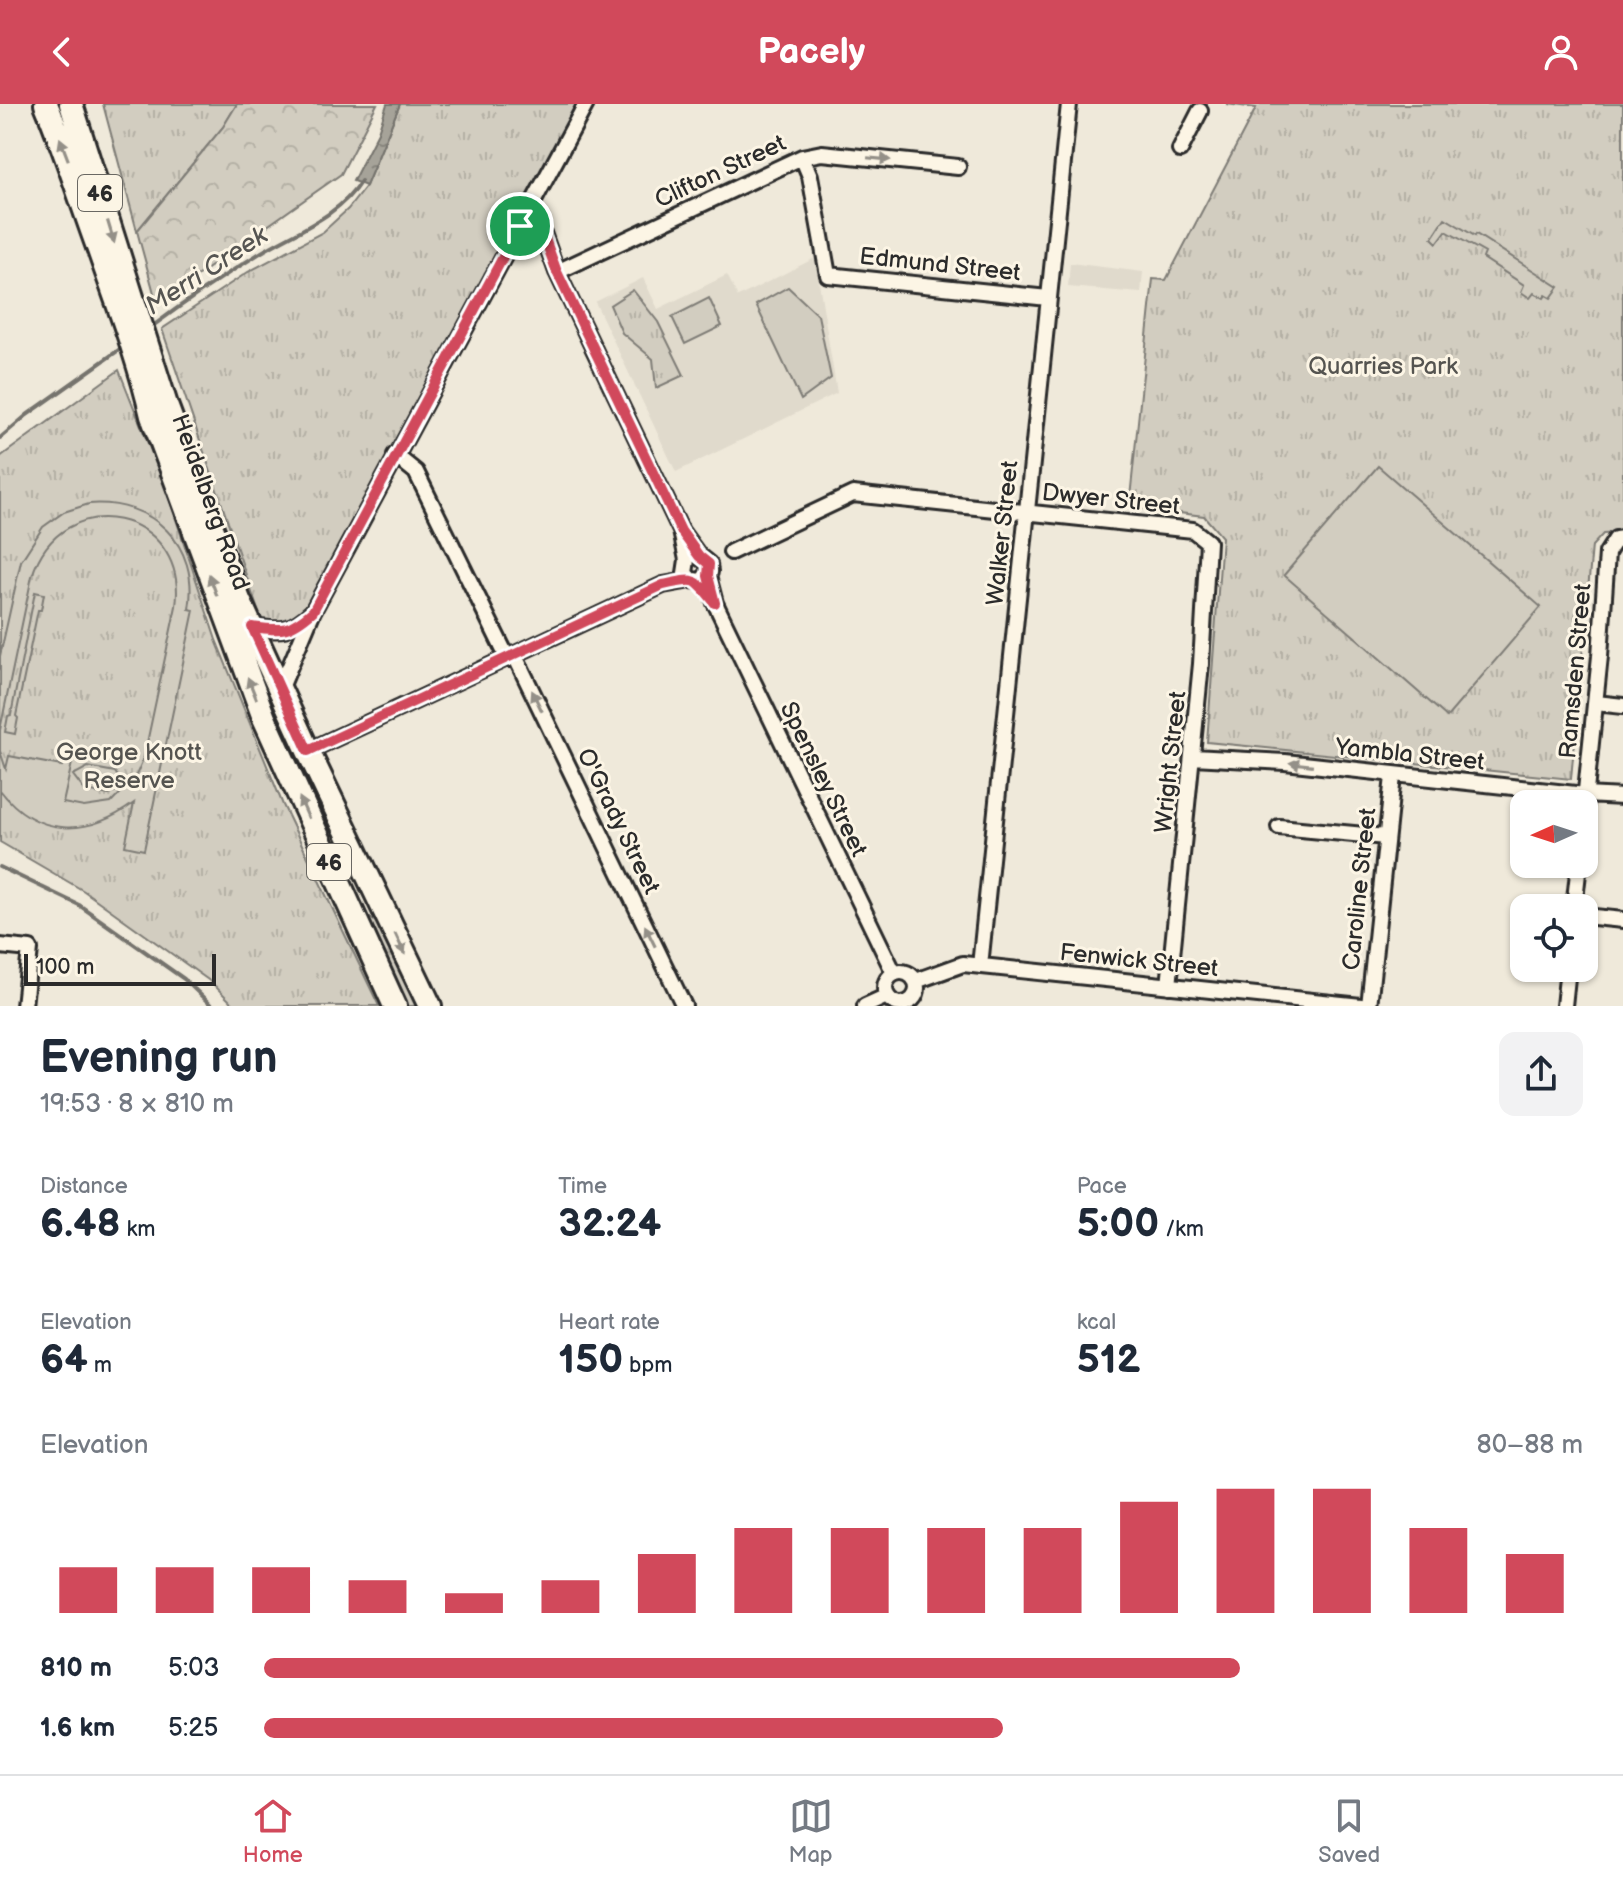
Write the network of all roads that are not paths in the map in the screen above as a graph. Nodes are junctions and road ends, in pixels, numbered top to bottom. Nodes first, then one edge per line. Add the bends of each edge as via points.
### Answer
1 (46, 104) edge
2 (71, 104) edge
3 (586, 104) edge
4 (1069, 104) edge
5 (1200, 111) dead end
6 (1180, 150) dead end
7 (802, 157) junction
8 (958, 167) dead end
9 (532, 203) junction
10 (557, 272) junction
11 (120, 286) junction
12 (1048, 298) junction
13 (152, 383) junction
14 (395, 455) junction
15 (1026, 512) junction
16 (1619, 538) edge
17 (1208, 542) joint
18 (731, 552) dead end
19 (694, 570) junction
20 (313, 611) junction
21 (252, 627) junction
22 (511, 658) junction
23 (280, 690) junction
24 (1596, 703) junction
25 (1623, 706) edge
26 (308, 751) junction
27 (1193, 757) junction
28 (1393, 776) junction
29 (1586, 790) edge
30 (1510, 792) edge
31 (1623, 797) edge
32 (1598, 800) edge
33 (1279, 827) dead end
34 (1386, 837) junction
35 (378, 898) junction
36 (350, 909) junction
37 (1598, 917) edge
38 (1623, 920) edge
39 (0, 946) edge
40 (980, 966) junction
41 (894, 973) junction
42 (916, 981) junction
43 (1567, 982) edge
44 (1169, 986) junction
45 (887, 996) junction
46 (1262, 1001) edge
47 (909, 1005) edge
48 (24, 1006) edge
49 (395, 1006) edge
50 (430, 1006) edge
51 (684, 1006) edge
52 (865, 1006) edge
53 (1361, 1006) edge
54 (1369, 1006) edge
55 (1564, 1006) edge

11 -> 1 main road, Heidelberg Road / 46
2 -> 11 main road, Heidelberg Road / 46
3 - 9 street
4 - 12 street, Walker Street
5 - 6 street
7 -> 8 street, Clifton Street via 822,153
7 - 10 street, Clifton Street
7 - 12 street, Edmund Street via 828,275
9 - 10 street, Spensley Street
9 - 14 street
10 - 19 street, Spensley Street via 681,531
11 - 13 main road, Heidelberg Road / 46
12 - 15 street, Walker Street
13 - 21 main road, Heidelberg Road / 46
36 -> 13 main road, Heidelberg Road / 46 via 245,671 152,416
14 - 20 street
14 - 22 street, O'Grady Street via 416,472
15 - 17 street, Dwyer Street via 1193,530
15 - 18 street, Dwyer Street via 853,494
15 - 40 street, Walker Street
16 - 24 street, Ramsden Street via 1607,553
17 - 27 street, Wright Street
19 - 22 street
19 - 41 street, Spensley Street via 715,603
20 - 21 street via 295,627 280,631
20 - 23 street
21 - 23 main road, Heidelberg Road / 46
22 - 26 street
51 -> 22 street, O'Grady Street
23 - 26 main road, Heidelberg Road / 46
24 - 25 street
24 - 29 street, Ramsden Street
26 - 35 main road, Heidelberg Road / 46
28 -> 27 street, Yambla Street
27 - 44 street, Wright Street
28 - 30 street, Yambla Street
28 - 34 street, Caroline Street
31 - 32 street, Yambla Street
33 - 34 street
34 - 54 street, Caroline Street
35 - 36 main road
35 -> 50 main road, Heidelberg Road / 46
36 - 49 main road, Heidelberg Road / 46
37 - 38 street
39 - 48 street via 30,949
40 - 42 street, Fenwick Street via 956,965
40 - 44 street, Fenwick Street
41 - 42 street via 909,974
41 - 45 street via 885,986
42 - 47 street via 916,996
43 - 55 street
44 - 46 street, Fenwick Street
45 - 47 street via 893,1003
45 - 52 street
46 - 53 street, Fenwick Street

